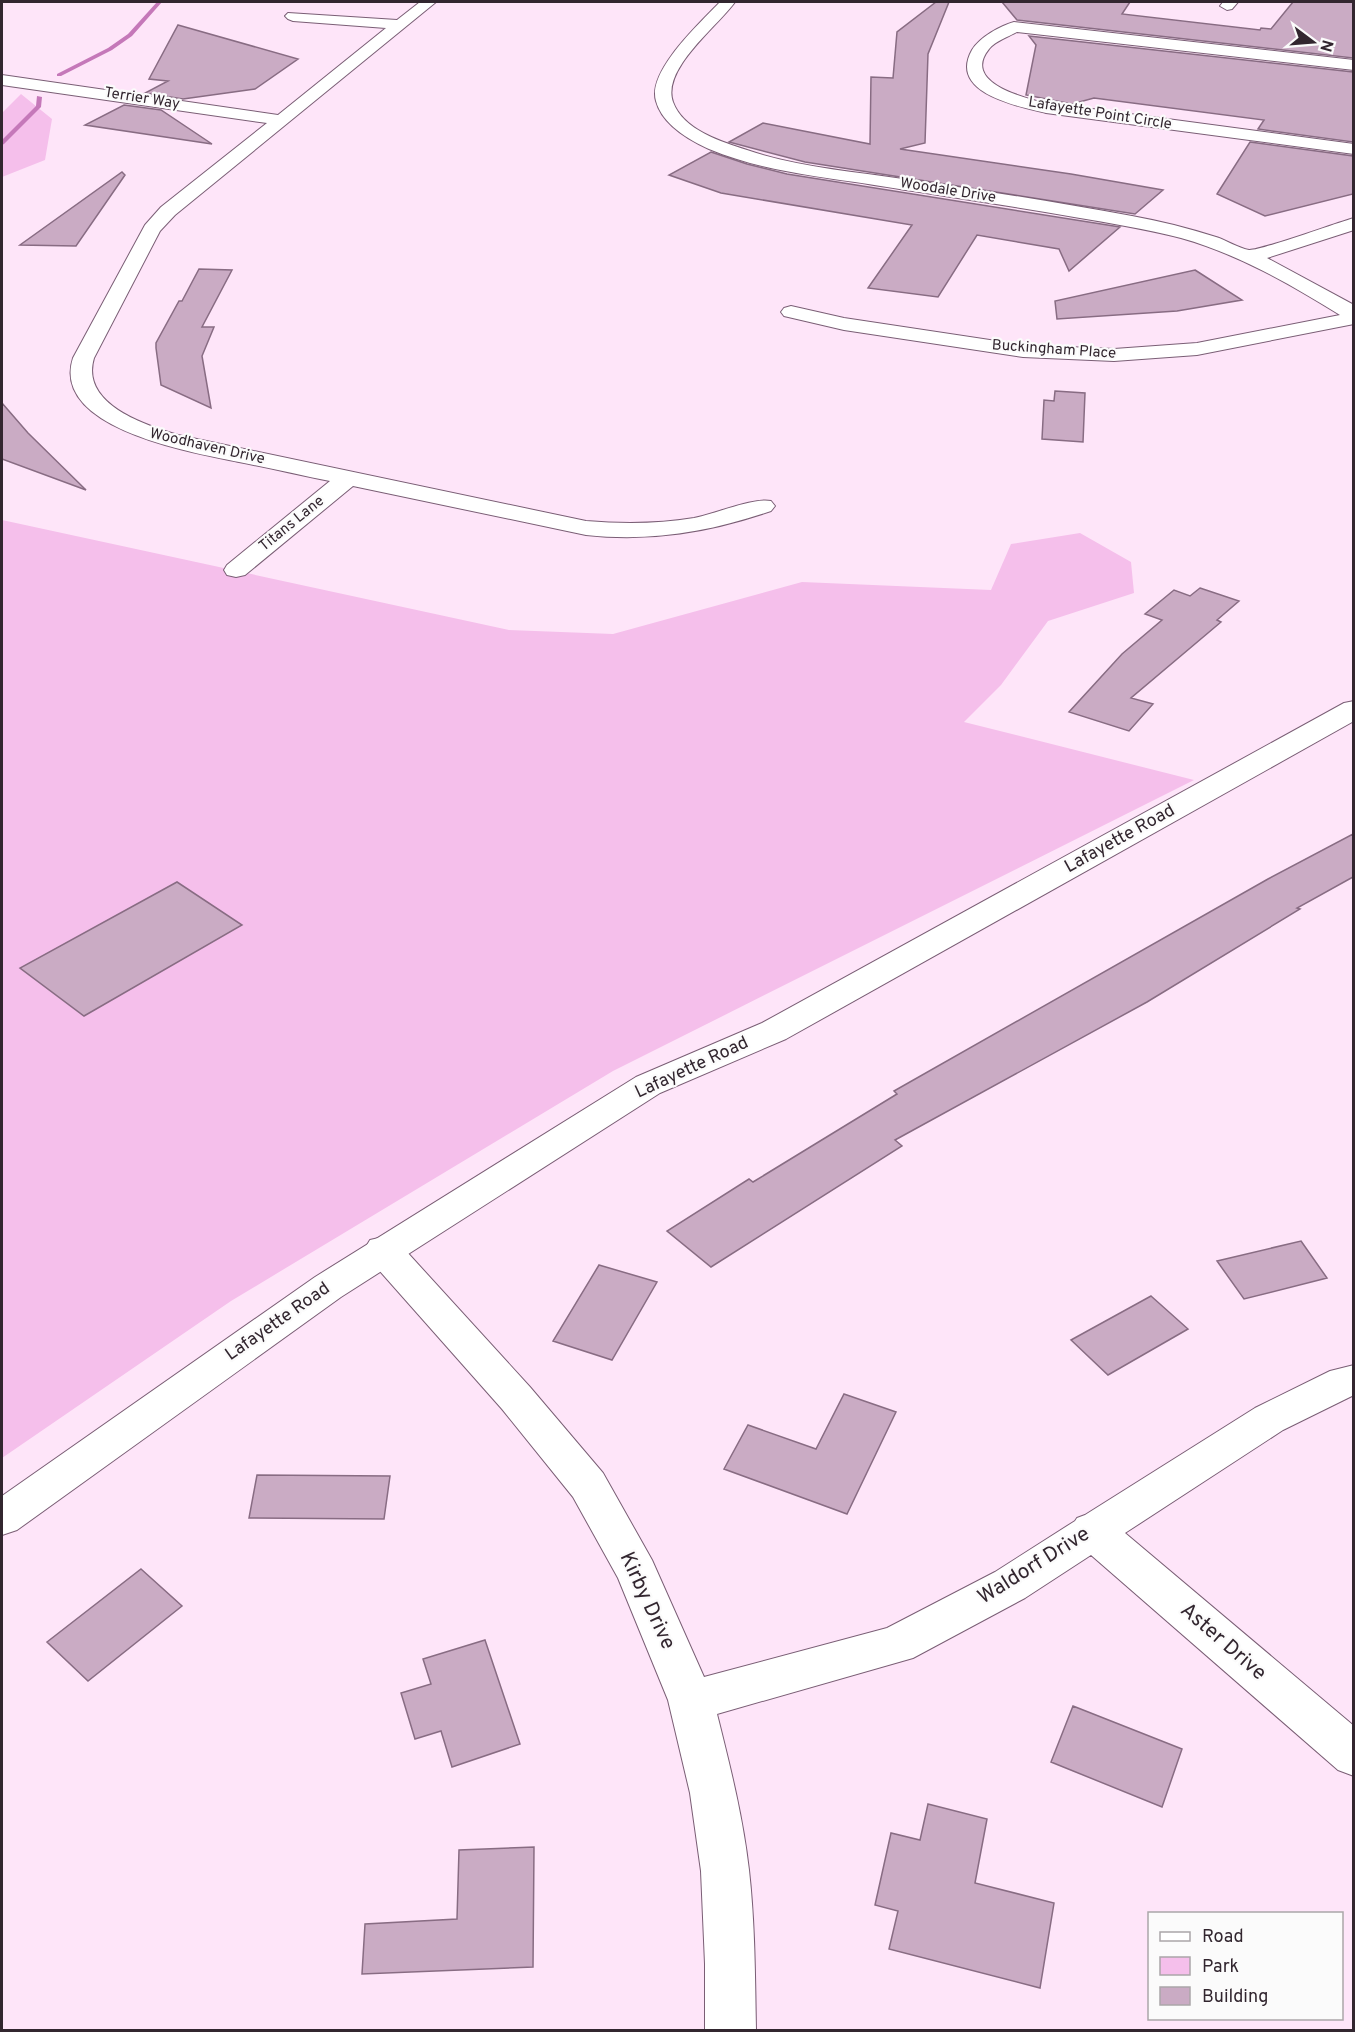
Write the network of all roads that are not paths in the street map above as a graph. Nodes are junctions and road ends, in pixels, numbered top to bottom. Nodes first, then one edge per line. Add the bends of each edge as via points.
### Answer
1 (429, 2) edge
2 (728, 2) edge
3 (293, 16) dead end
4 (399, 26) junction
5 (1353, 65) edge
6 (2, 80) edge
7 (281, 120) junction
8 (1353, 149) edge
9 (1353, 224) edge
10 (1252, 256) junction
11 (791, 312) dead end
12 (1353, 316) edge
13 (348, 478) junction
14 (763, 506) dead end
15 (236, 570) dead end
16 (1353, 709) edge
17 (383, 1250) junction
18 (1353, 1380) edge
19 (2, 1518) edge
20 (1092, 1530) junction
21 (691, 1700) junction
22 (1353, 1755) edge
23 (730, 2031) edge

1 - 4 street, Woodhaven Drive
2 - 10 street, Woodale Drive via 681,56 664,86 668,110 704,140 742,155 811,171 1143,224
3 - 4 street
4 - 7 street, Woodhaven Drive
5 - 8 street, Lafayette Point Circle via 1014,27 981,48 975,63 980,83 989,89 1046,108
6 - 7 street, Terrier Way
7 - 13 street, Woodhaven Drive via 168,211 152,229 81,365 82,379 86,391 109,414 140,431
9 - 10 street
10 - 12 street, Woodale Drive via 1295,278
11 - 12 street, Buckingham Place via 844,324 1023,351 1114,355 1197,349
13 - 14 street, Woodhaven Drive via 616,532 686,527
13 - 15 street, Titans Lane
16 - 17 street, Lafayette Road via 774,1031 648,1085
17 - 19 street, Lafayette Road
17 - 21 street, Kirby Drive via 588,1485 637,1573
18 - 20 street, Waldorf Drive via 1269,1419
20 - 21 street, Waldorf Drive via 1010,1585 897,1644
20 - 22 street, Aster Drive
21 - 23 street, Kirby Drive via 713,1793 725,1871

